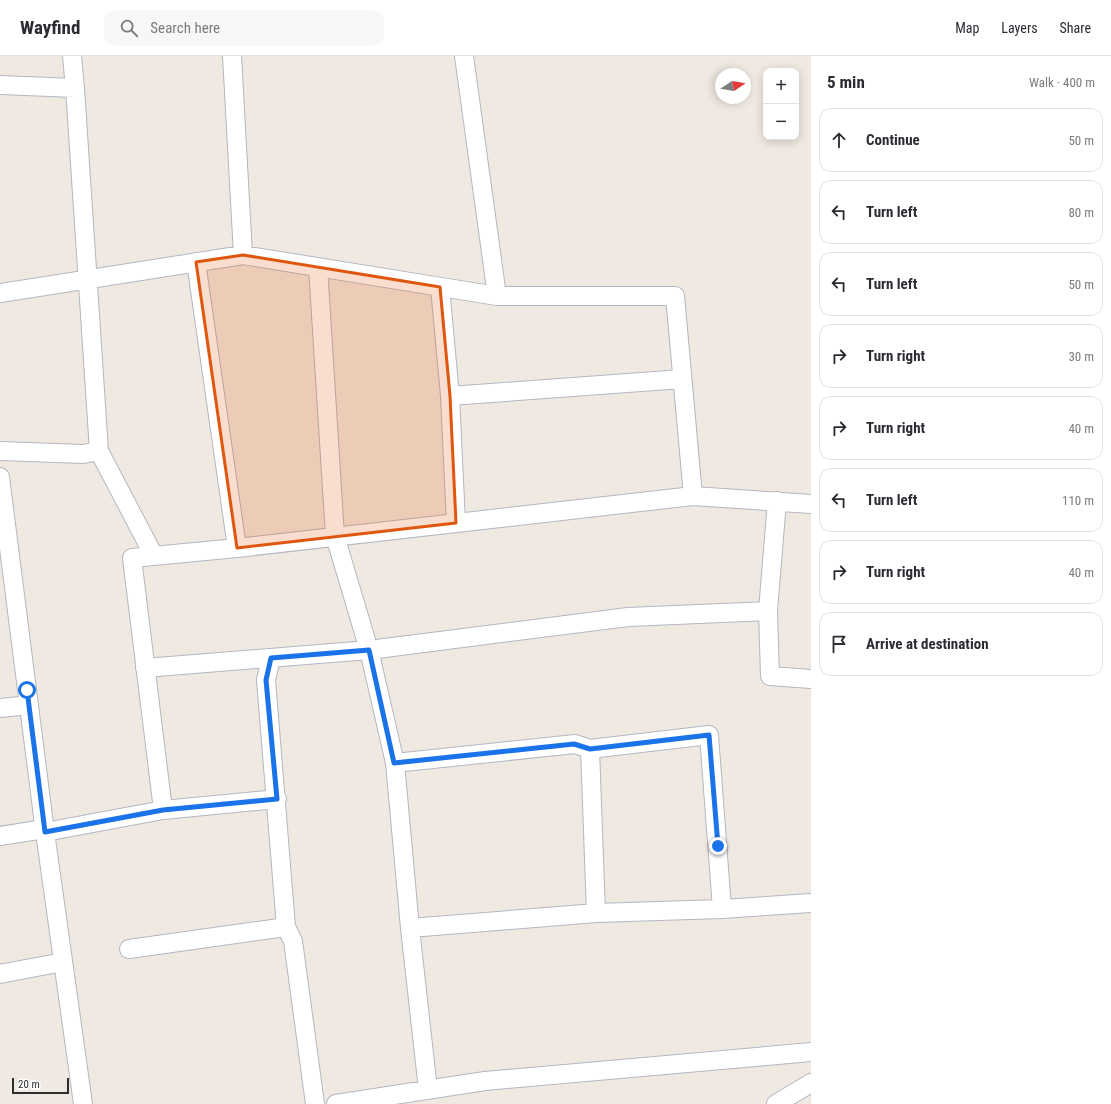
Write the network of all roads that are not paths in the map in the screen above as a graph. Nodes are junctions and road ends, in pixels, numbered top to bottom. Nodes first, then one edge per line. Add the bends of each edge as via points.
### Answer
1 (72, 56) edge
2 (232, 56) edge
3 (468, 56) edge
4 (0, 84) edge
5 (75, 88) junction
6 (243, 255) junction
7 (196, 262) junction
8 (318, 267) junction
9 (88, 279) junction
10 (440, 287) junction
11 (0, 293) edge
12 (497, 296) junction
13 (682, 379) junction
14 (450, 396) junction
15 (0, 451) edge
16 (99, 451) junction
17 (0, 477) edge
18 (693, 496) junction
19 (777, 502) junction
20 (811, 504) edge
21 (456, 523) junction
22 (335, 536) junction
23 (237, 548) junction
24 (154, 556) junction
25 (7, 588) edge
26 (768, 611) junction
27 (369, 650) junction
28 (271, 658) junction
29 (145, 668) junction
30 (811, 679) edge
31 (29, 705) junction
32 (0, 708) edge
33 (590, 749) junction
34 (394, 763) junction
35 (277, 799) junction
36 (163, 810) junction
37 (44, 831) junction
38 (0, 836) edge
39 (811, 904) edge
40 (722, 909) junction
41 (596, 913) junction
42 (286, 927) junction
43 (410, 928) junction
44 (129, 950) dead end
45 (63, 962) junction
46 (0, 974) edge
47 (811, 1052) edge
48 (811, 1083) edge
49 (428, 1090) junction
50 (83, 1104) edge
51 (314, 1104) edge
52 (336, 1104) edge
53 (776, 1104) edge

1 - 5 street
2 - 6 street
3 - 12 street
4 - 5 street
5 - 9 street
6 - 7 street
6 - 8 street
7 - 9 street
7 - 23 street
8 - 10 street
8 - 22 street
9 - 11 street
9 - 16 street
10 - 12 street
10 - 14 street
12 - 13 street via 675,296
13 - 14 street
13 - 18 street
14 - 21 street
15 - 16 street via 83,454
16 - 24 street
17 - 25 street
18 - 19 street
18 - 21 street
19 - 20 street
19 - 26 street
21 - 22 street
22 - 23 street
22 - 27 street
23 - 24 street
24 - 29 street via 132,558
25 - 31 street
26 - 27 street via 628,617
26 - 30 street via 770,676
27 - 28 street
27 - 34 street
28 - 29 street
28 - 35 street via 266,680
29 - 36 street
31 - 32 street
31 - 37 street
33 - 34 street via 574,744
33 - 40 street via 709,735
33 - 41 street
34 - 43 street
35 - 36 street
35 - 42 street
36 - 37 street
37 - 38 street
37 - 45 street
39 - 40 street
40 - 41 street
41 - 43 street
42 - 44 street
42 - 51 street via 293,941
43 - 49 street
45 - 46 street
45 - 50 street
47 - 49 street via 485,1080
48 - 53 street
49 - 52 street

